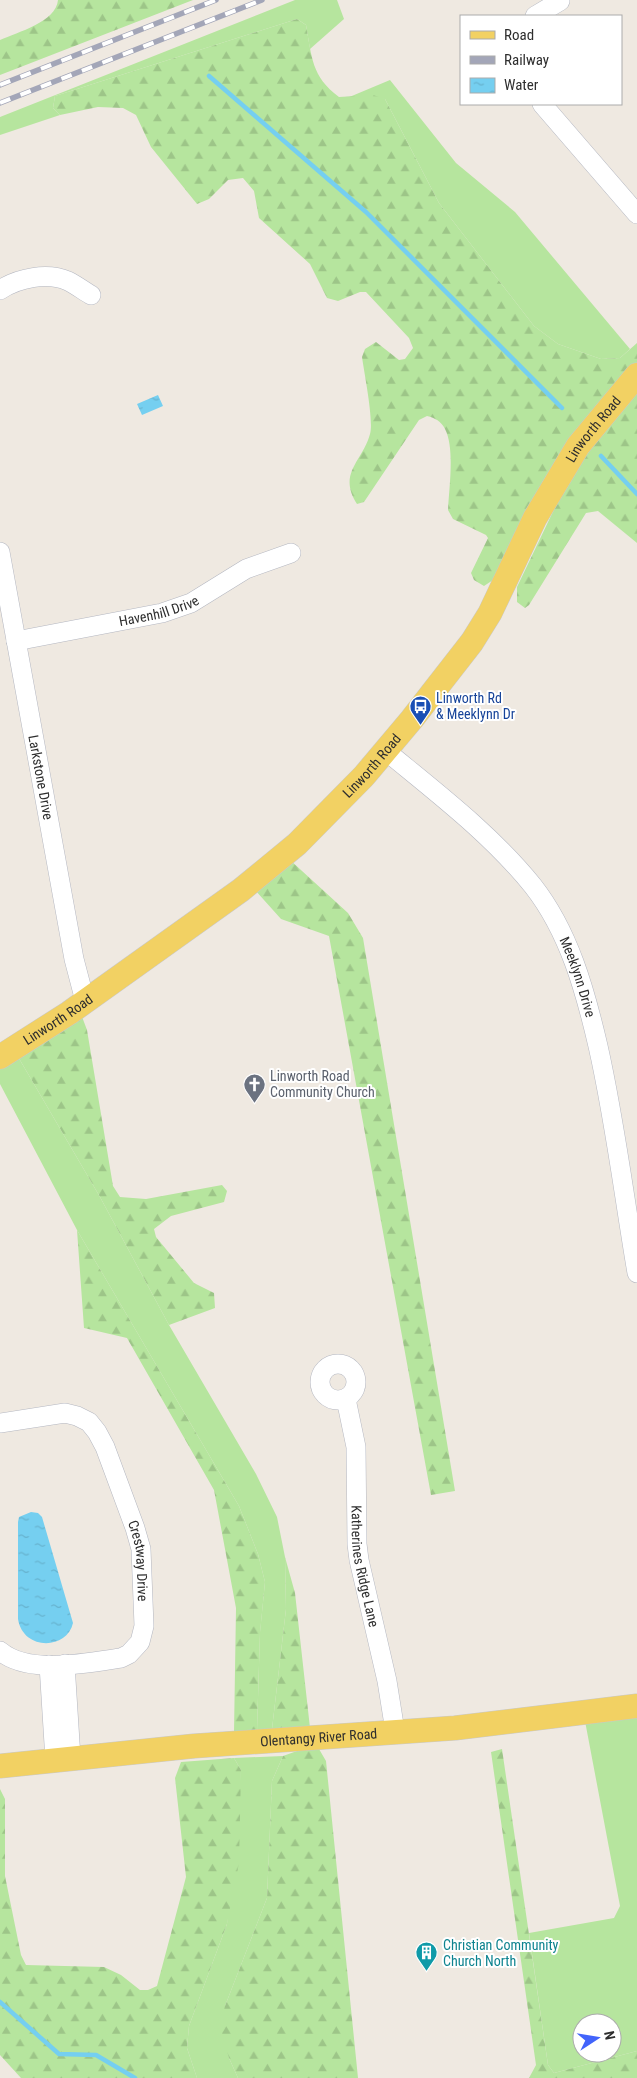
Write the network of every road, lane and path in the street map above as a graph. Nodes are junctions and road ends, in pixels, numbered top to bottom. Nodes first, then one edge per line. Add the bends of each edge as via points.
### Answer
1 (560, 1) edge
2 (537, 15) edge
3 (543, 105) edge
4 (637, 214) edge
5 (0, 290) edge
6 (91, 295) dead end
7 (637, 375) edge
8 (0, 552) edge
9 (291, 553) dead end
10 (16, 641) junction
11 (386, 751) junction
12 (85, 1001) junction
13 (0, 1058) edge
14 (637, 1273) edge
15 (346, 1399) dead end
16 (0, 1423) edge
17 (0, 1650) edge
18 (57, 1665) junction
19 (637, 1706) edge
20 (395, 1731) junction
21 (63, 1759) junction
22 (0, 1766) edge

1 - 2 street
3 - 4 street
5 - 6 street via 23,279 41,277 66,281
7 - 11 main road, Linworth Road via 578,446 535,518 490,613 472,642
8 - 10 street, Larkstone Drive
9 - 10 street, Havenhill Drive via 246,569 191,602 162,613
10 - 12 street, Larkstone Drive via 74,959
11 - 12 main road, Linworth Road via 282,858
11 - 14 street, Meeklynn Drive via 509,858 534,888 564,937 586,996 608,1090
12 - 13 main road, Linworth Road
15 - 20 street, Katherines Ridge Lane via 356,1447 359,1560 388,1681
16 - 18 street, Crestway Drive via 65,1413 88,1422 105,1447 141,1549 144,1626 140,1642 121,1658
17 - 18 street, Crestway Drive via 17,1662
18 - 21 street
19 - 20 main road, Olentangy River Road via 455,1728
20 - 21 main road, Olentangy River Road
21 - 22 main road, Olentangy River Road

